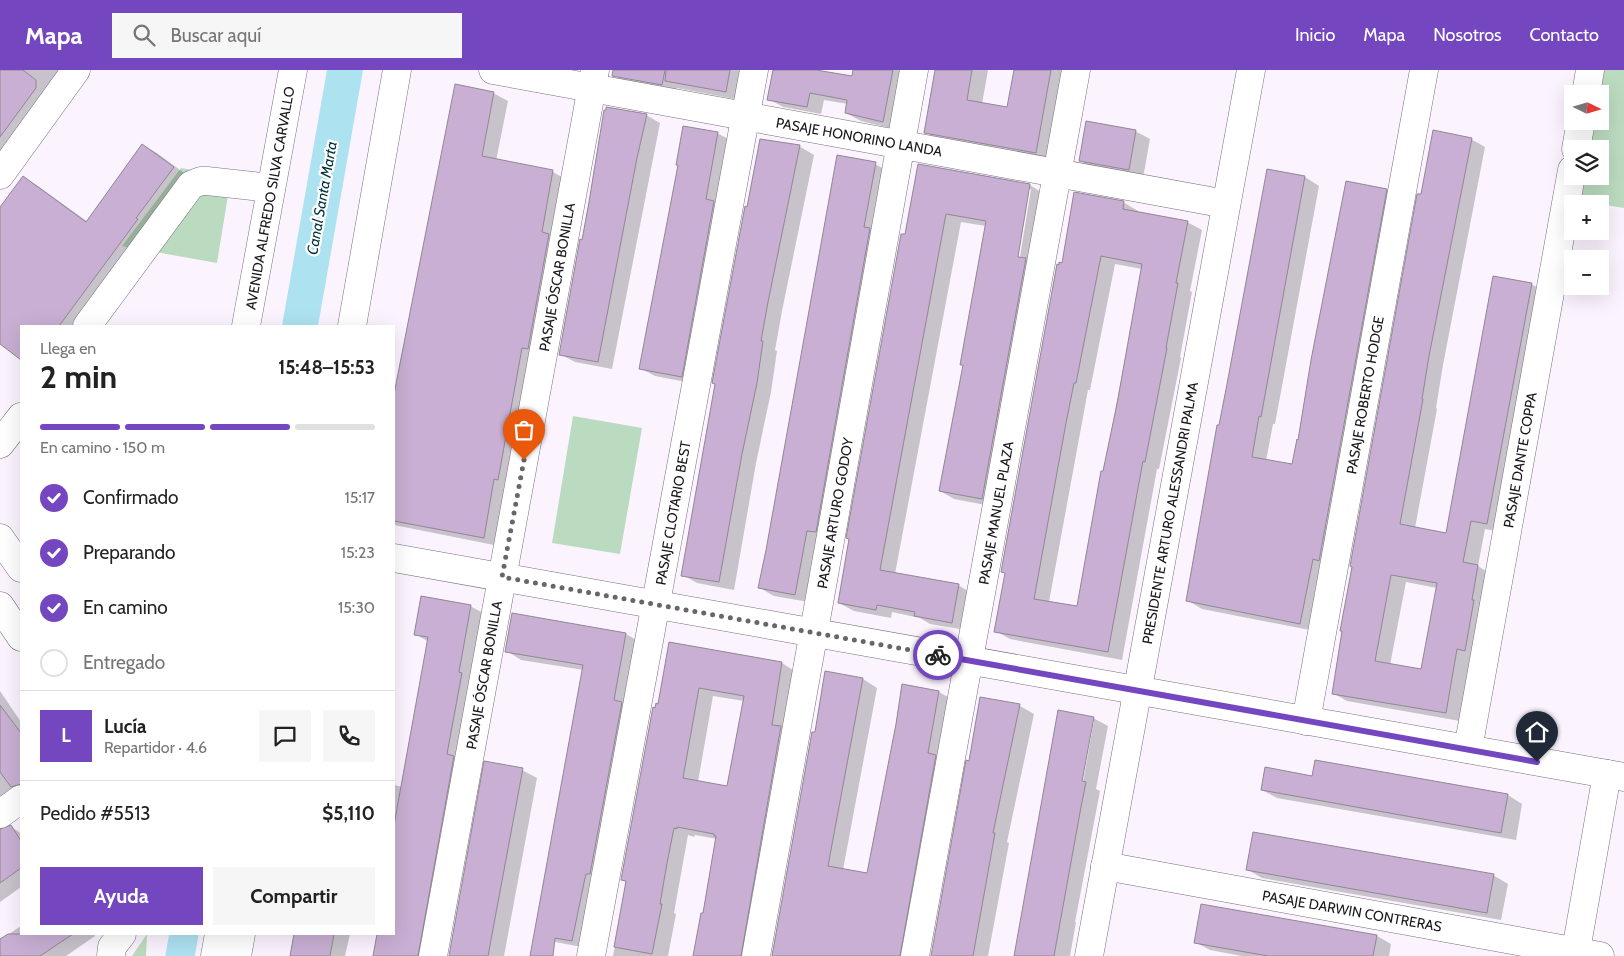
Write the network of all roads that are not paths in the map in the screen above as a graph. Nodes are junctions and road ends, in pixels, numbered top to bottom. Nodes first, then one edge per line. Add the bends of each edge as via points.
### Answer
1 (76, 70) edge
2 (293, 70) edge
3 (397, 70) edge
4 (493, 70) edge
5 (754, 70) edge
6 (914, 70) edge
7 (1076, 70) edge
8 (1251, 70) edge
9 (1424, 70) edge
10 (1590, 70) edge
11 (593, 79) edge
12 (1588, 85) edge
13 (746, 116) junction
14 (901, 145) junction
15 (1058, 173) junction
16 (0, 175) edge
17 (1569, 185) edge
18 (271, 188) junction
19 (1226, 204) junction
20 (88, 325) edge
21 (246, 325) edge
22 (352, 325) edge
23 (20, 418) edge
24 (0, 444) edge
25 (0, 538) edge
26 (395, 558) edge
27 (20, 567) edge
28 (502, 577) junction
29 (656, 605) junction
30 (1, 610) edge
31 (814, 633) junction
32 (20, 636) edge
33 (969, 660) junction
34 (1137, 691) junction
35 (1306, 721) junction
36 (1468, 749) junction
37 (1616, 776) edge
38 (20, 800) edge
39 (0, 814) edge
40 (1105, 866) junction
41 (234, 939) edge
42 (1584, 954) edge
43 (215, 956) edge
44 (433, 956) edge
45 (592, 956) edge
46 (756, 956) edge
47 (915, 956) edge
48 (1089, 956) edge

1 - 16 street
2 - 18 street, AVENIDA ALFREDO SILVA CARVALLO
3 - 22 street
4 - 11 street, PASAJE HONORINO LANDA
5 - 13 street, PASAJE CLOTARIO BEST
6 - 14 street, PASAJE ARTURO GODOY
7 - 15 street, PASAJE MANUEL PLAZA
8 - 19 street, PRESIDENTE ARTURO ALESSANDRI PALMA
9 - 35 street, PASAJE ROBERTO HODGE
10 - 12 street
11 - 13 street, PASAJE HONORINO LANDA
11 - 28 street, PASAJE ÓSCAR BONILLA
13 - 14 street, PASAJE HONORINO LANDA
13 - 29 street, PASAJE CLOTARIO BEST
14 - 15 street, PASAJE HONORINO LANDA
14 - 31 street, PASAJE ARTURO GODOY
15 - 19 street, PASAJE HONORINO LANDA
15 - 33 street, PASAJE MANUEL PLAZA
17 - 36 street, PASAJE DANTE COPPA
18 - 20 street via 195,182
18 - 21 street, AVENIDA ALFREDO SILVA CARVALLO
19 - 34 street, PRESIDENTE ARTURO ALESSANDRI PALMA
23 - 24 street
25 - 27 street
26 - 28 street
28 - 29 street
28 - 44 street, PASAJE ÓSCAR BONILLA
29 - 31 street
29 - 45 street, PASAJE CLOTARIO BEST
30 - 32 street
31 - 33 street
31 - 46 street, PASAJE ARTURO GODOY
33 - 34 street
33 - 47 street, PASAJE MANUEL PLAZA
34 - 35 street
34 - 40 street, PRESIDENTE ARTURO ALESSANDRI PALMA
35 - 36 street
36 - 37 street
37 - 42 street
38 - 39 street
40 - 42 street, PASAJE DARWIN CONTRERAS
40 - 48 street, PRESIDENTE ARTURO ALESSANDRI PALMA
41 - 43 street

